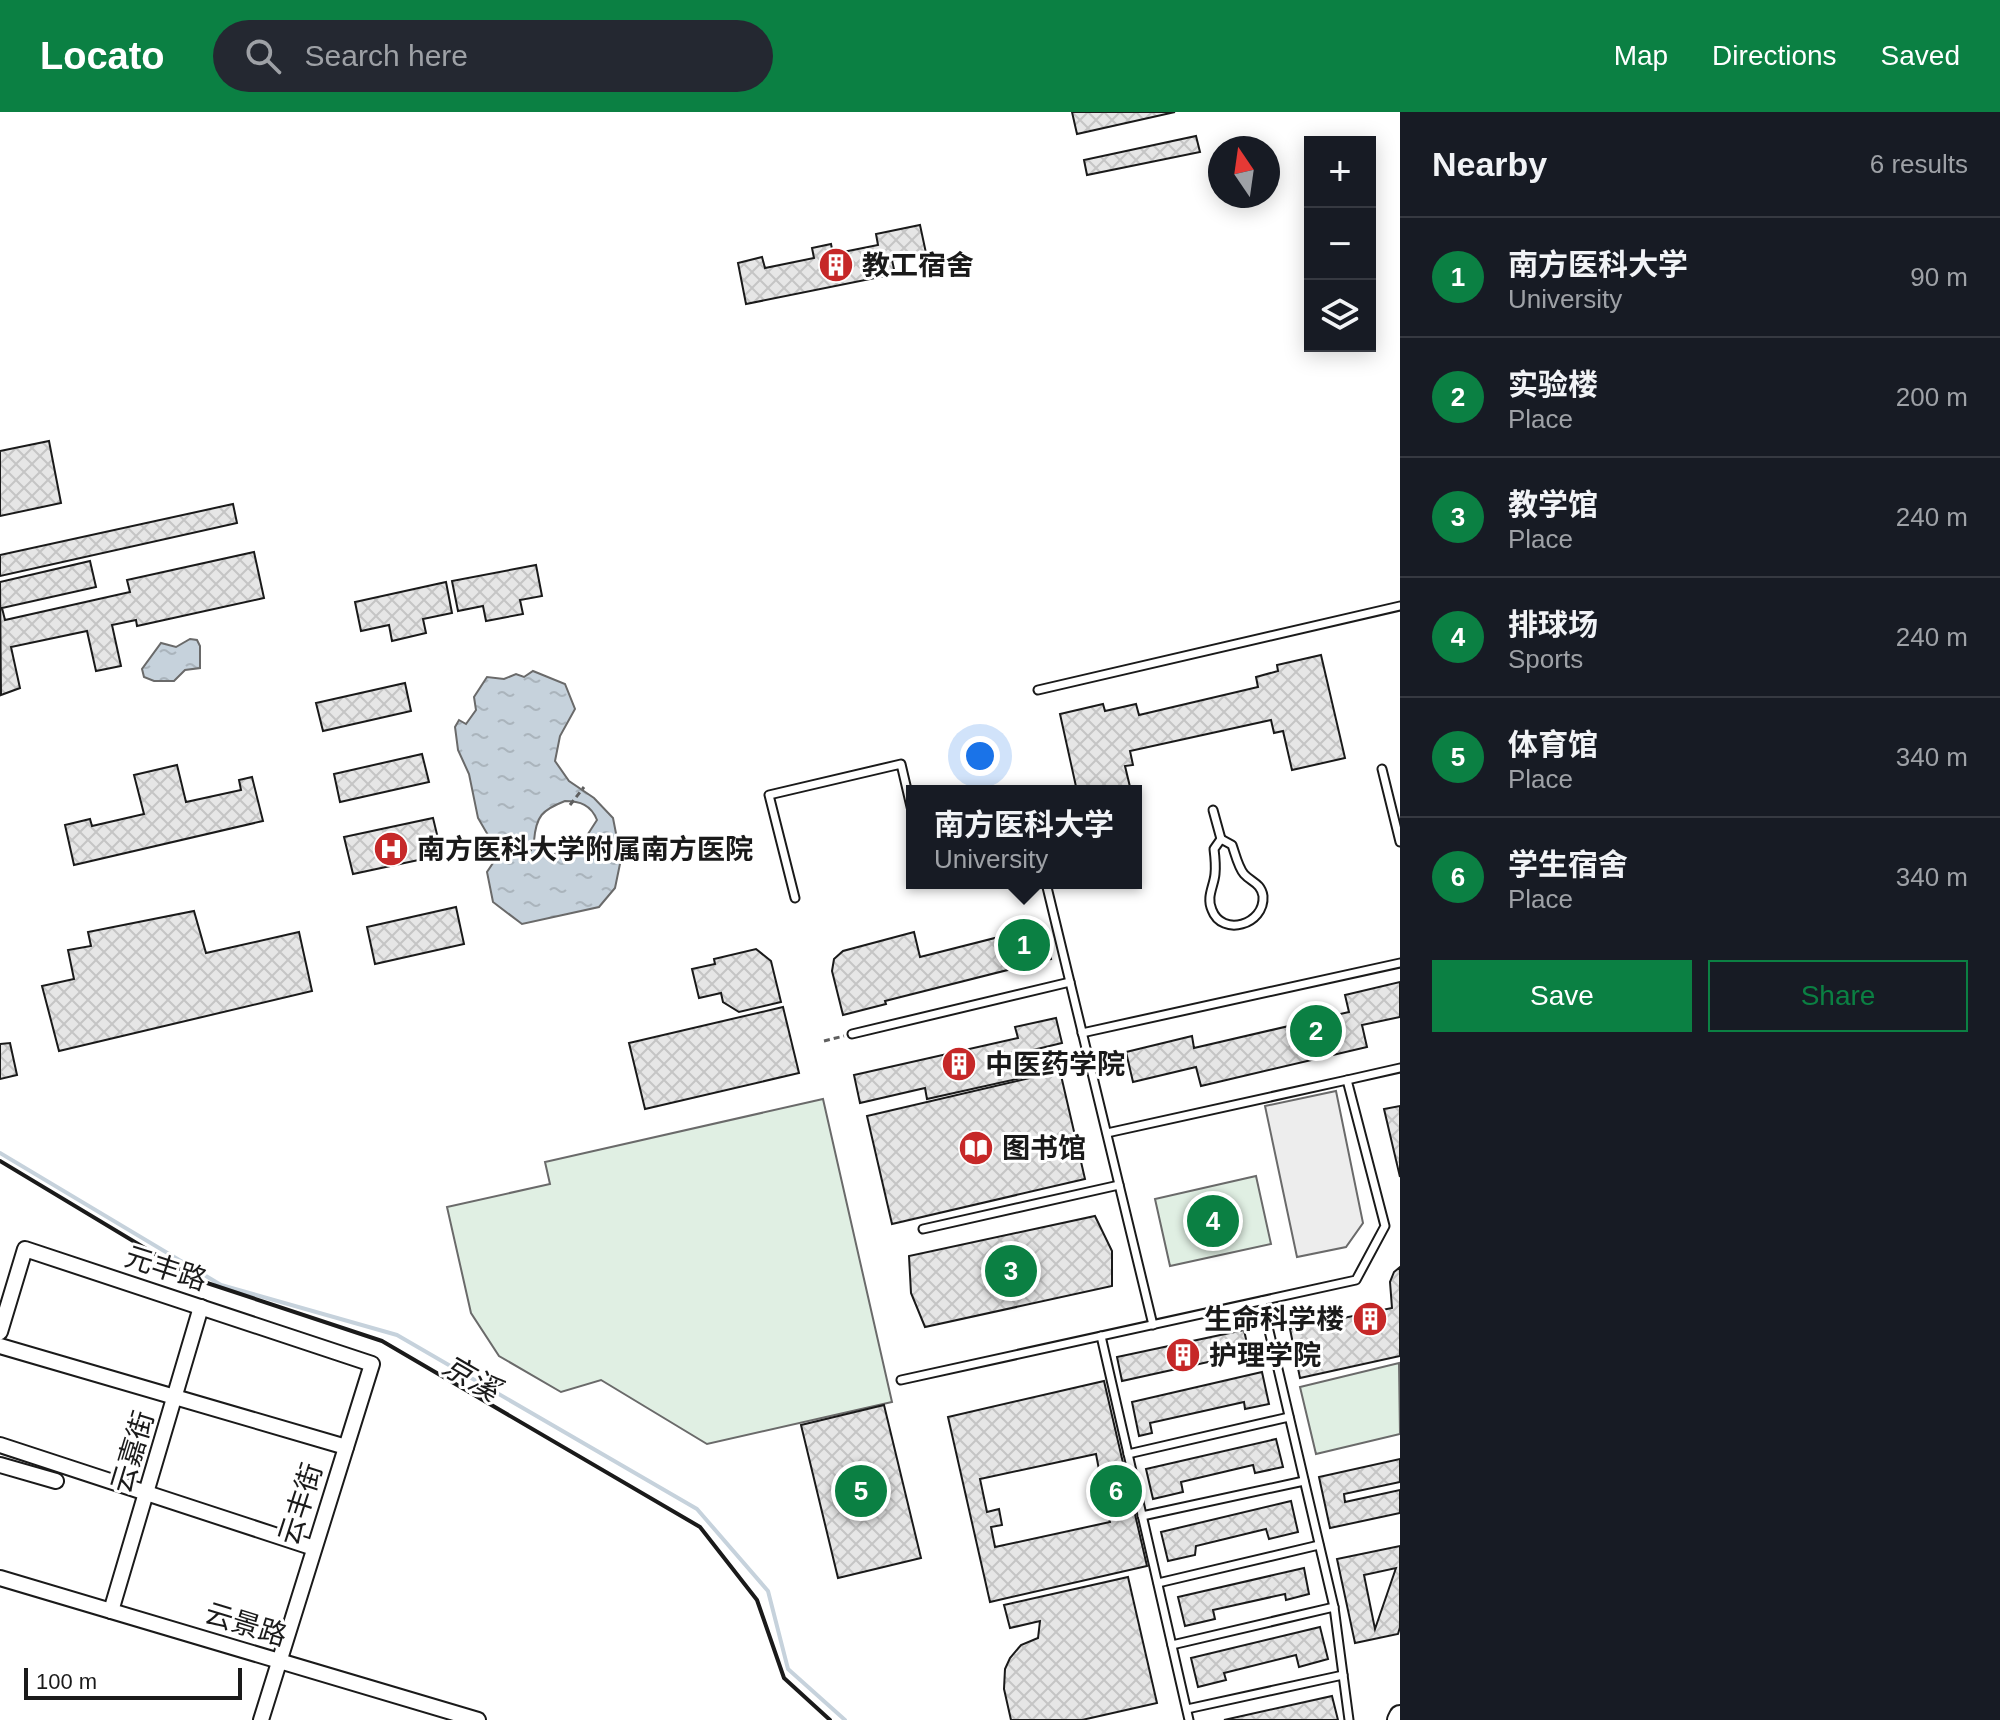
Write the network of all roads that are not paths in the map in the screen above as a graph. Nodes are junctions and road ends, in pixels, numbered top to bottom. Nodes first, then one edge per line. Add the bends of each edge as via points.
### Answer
1 (1400, 606) edge
2 (1038, 690) dead end
3 (1382, 769) dead end
4 (906, 785) edge
5 (1213, 810) dead end
6 (1221, 839) junction
7 (1400, 842) edge
8 (1047, 889) edge
9 (795, 898) dead end
10 (1400, 963) edge
11 (1070, 982) junction
12 (1082, 1033) junction
13 (852, 1034) road end
14 (1400, 1068) edge
15 (1347, 1080) junction
16 (1107, 1133) junction
17 (1119, 1185) junction
18 (923, 1229) dead end
19 (1262, 1301) junction
20 (201, 1307) junction
21 (1153, 1325) junction
22 (0, 1332) edge
23 (1101, 1336) junction
24 (0, 1346) edge
25 (372, 1364) joint
26 (901, 1380) dead end
27 (175, 1397) junction
28 (1289, 1417) junction
29 (0, 1445) edge
30 (346, 1447) junction
31 (1128, 1454) junction
32 (0, 1465) edge
33 (56, 1481) dead end
34 (1304, 1481) junction
35 (147, 1491) junction
36 (1142, 1516) junction
37 (1319, 1545) junction
38 (314, 1548) junction
39 (0, 1578) edge
40 (1158, 1583) junction
41 (1334, 1607) junction
42 (111, 1611) junction
43 (1172, 1645) junction
44 (278, 1661) junction
45 (1343, 1675) junction
46 (1187, 1709) junction
47 (261, 1720) edge
48 (478, 1720) edge
49 (1189, 1720) edge
50 (1349, 1720) edge

1 - 2 lane
3 - 7 lane
4 - 9 lane via 901,764 769,795
5 - 6 lane
6 - 6 lane via 1214,849 1210,908 1231,926 1250,922 1260,911 1263,896 1243,873 1232,845
8 - 11 lane
10 - 12 lane
11 - 12 lane
11 - 13 lane
12 - 16 lane
14 - 15 lane
15 - 16 lane
15 - 19 lane via 1385,1226 1356,1280
16 - 17 lane
17 - 18 lane
17 - 21 lane
19 - 21 lane
19 - 28 lane
20 - 22 street, 元丰路 via 25,1249
20 - 25 street, 元丰路
20 - 27 street, 云嘉街
21 - 23 lane
23 - 26 lane
23 - 31 lane
24 - 27 street
25 - 30 street, 云丰街
27 - 30 street
27 - 35 street, 云嘉街
28 - 31 lane
28 - 34 lane
29 - 35 street
30 - 38 street, 云丰街
31 - 36 lane
32 - 33 street
34 - 36 lane
34 - 37 lane
35 - 38 street
35 - 42 street, 云嘉街
36 - 40 lane
37 - 40 lane
37 - 41 lane
38 - 44 street, 云丰街
39 - 42 street, 云景路
40 - 43 lane
41 - 43 lane
41 - 45 lane
42 - 44 street, 云景路
43 - 46 lane
44 - 47 street, 云丰街
44 - 48 street, 云景路
45 - 46 lane
45 - 50 lane
46 - 49 lane

